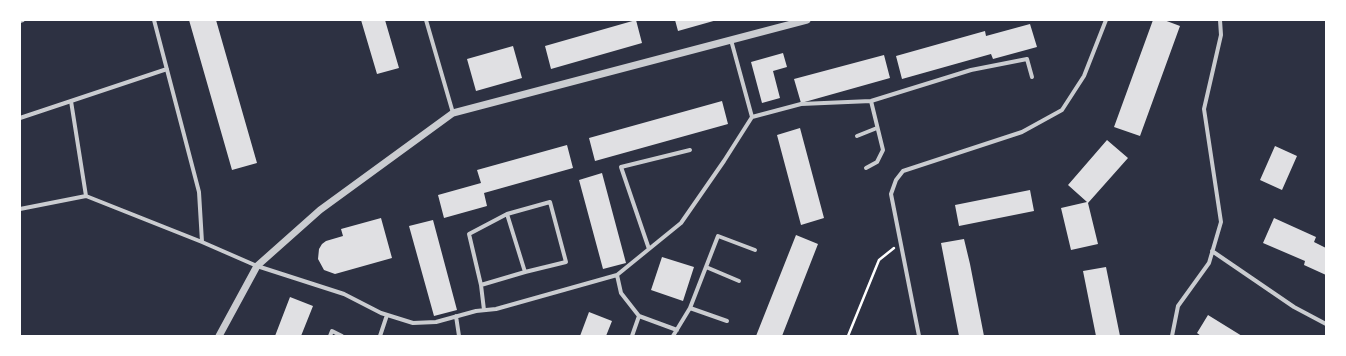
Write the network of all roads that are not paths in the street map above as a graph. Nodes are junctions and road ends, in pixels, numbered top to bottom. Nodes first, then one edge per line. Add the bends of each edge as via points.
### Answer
1 (23, 20) edge
2 (154, 20) edge
3 (426, 20) edge
4 (807, 20) edge
5 (1106, 20) edge
6 (1220, 20) edge
7 (20, 21) edge
8 (731, 40) junction
9 (167, 70) junction
10 (1032, 77) dead end
11 (71, 101) junction
12 (871, 101) junction
13 (453, 113) junction
14 (752, 117) junction
15 (20, 118) edge
16 (877, 128) junction
17 (857, 136) dead end
18 (690, 150) dead end
19 (866, 168) dead end
20 (86, 196) junction
21 (20, 209) edge
22 (507, 214) junction
23 (202, 242) junction
24 (650, 249) junction
25 (755, 250) dead end
26 (1212, 250) junction
27 (257, 266) junction
28 (706, 267) junction
29 (525, 272) junction
30 (617, 275) junction
31 (740, 281) dead end
32 (481, 285) junction
33 (690, 308) junction
34 (484, 310) junction
35 (387, 315) junction
36 (456, 316) junction
37 (639, 316) junction
38 (727, 321) dead end
39 (1326, 324) edge
40 (677, 330) junction
41 (219, 336) edge
42 (330, 336) edge
43 (342, 336) edge
44 (380, 336) edge
45 (459, 336) edge
46 (632, 336) edge
47 (673, 336) edge
48 (919, 336) edge
49 (1172, 336) edge

1 - 7 street
2 - 9 street
3 - 13 street
4 - 8 street
5 - 48 street via 1084,76 1062,110 1022,132 903,171 896,180 891,194
6 - 26 street via 1220,35 1204,109 1222,222
8 - 13 street
8 - 14 street
9 - 11 street
9 - 23 street via 200,192
10 - 12 street via 1027,59 971,70
11 - 15 street
11 - 20 street
12 - 14 street via 801,104
12 - 16 street
13 - 27 street via 320,210
14 - 24 street via 681,223
16 - 17 street
16 - 19 street via 883,150 877,162
18 - 24 street via 621,167
20 - 21 street
20 - 23 street
22 - 29 street
22 - 29 street via 550,202 566,262
22 - 32 street via 469,234
23 - 27 street
24 - 30 street
25 - 28 street via 718,236
26 - 39 street via 1294,307
26 - 49 street via 1210,263 1178,306
27 - 35 street via 344,294
27 - 41 street
28 - 31 street
28 - 33 street
29 - 32 street
30 - 34 street via 496,309
30 - 37 street via 621,293
32 - 34 street
33 - 38 street
33 - 40 street
34 - 36 street
35 - 36 street via 413,323 436,322
35 - 44 street
36 - 45 street
37 - 40 street
37 - 46 street
40 - 47 street
42 - 43 street via 332,331

